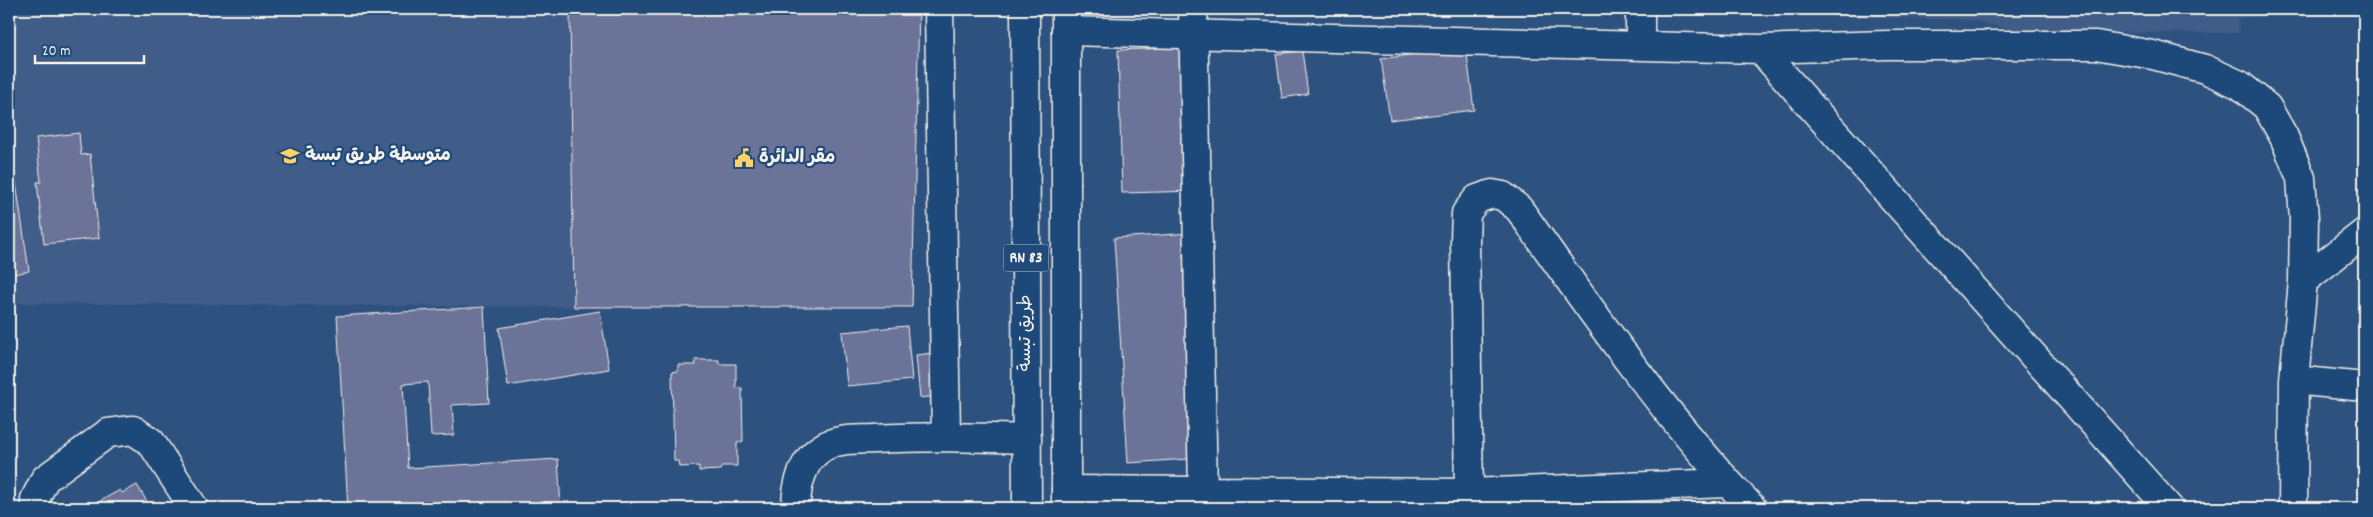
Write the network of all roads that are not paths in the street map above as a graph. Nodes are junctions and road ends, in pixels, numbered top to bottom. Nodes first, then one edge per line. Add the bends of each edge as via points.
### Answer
1 (940, 9) edge
2 (1025, 9) edge
3 (1192, 9) edge
4 (1640, 9) edge
5 (1066, 20) edge
6 (1192, 36) junction
7 (1640, 46) junction
8 (1760, 49) junction
9 (2364, 233) edge
10 (2303, 281) junction
11 (2294, 380) junction
12 (2364, 386) edge
13 (946, 436) junction
14 (1027, 438) junction
15 (1728, 483) junction
16 (1469, 493) junction
17 (1066, 499) edge
18 (1210, 500) edge
19 (37, 508) edge
20 (194, 508) edge
21 (796, 508) edge
22 (1027, 508) edge
23 (1752, 508) edge
24 (2169, 508) edge
25 (2294, 508) edge

1 - 13 street
2 - 14 street, طريق تبسة / RN 83
3 - 6 street
4 - 7 street
5 - 6 street
5 - 17 street, RN 83
6 - 7 street
6 - 18 street
7 - 8 street
8 - 10 street via 2096,45 2206,69 2240,85 2267,107 2284,137 2301,178
8 - 24 street
9 - 10 street
10 - 11 street
11 - 12 street
11 - 25 street
13 - 14 street
13 - 21 street via 841,441 822,447 807,461 796,494
14 - 22 street, طريق تبسة / RN 83
15 - 16 street
15 - 16 street via 1592,312 1519,209 1504,196 1492,194 1477,199 1466,213
15 - 23 street
16 - 18 street
17 - 18 street
19 - 20 street via 35,499 45,479 108,433 133,430 151,442

